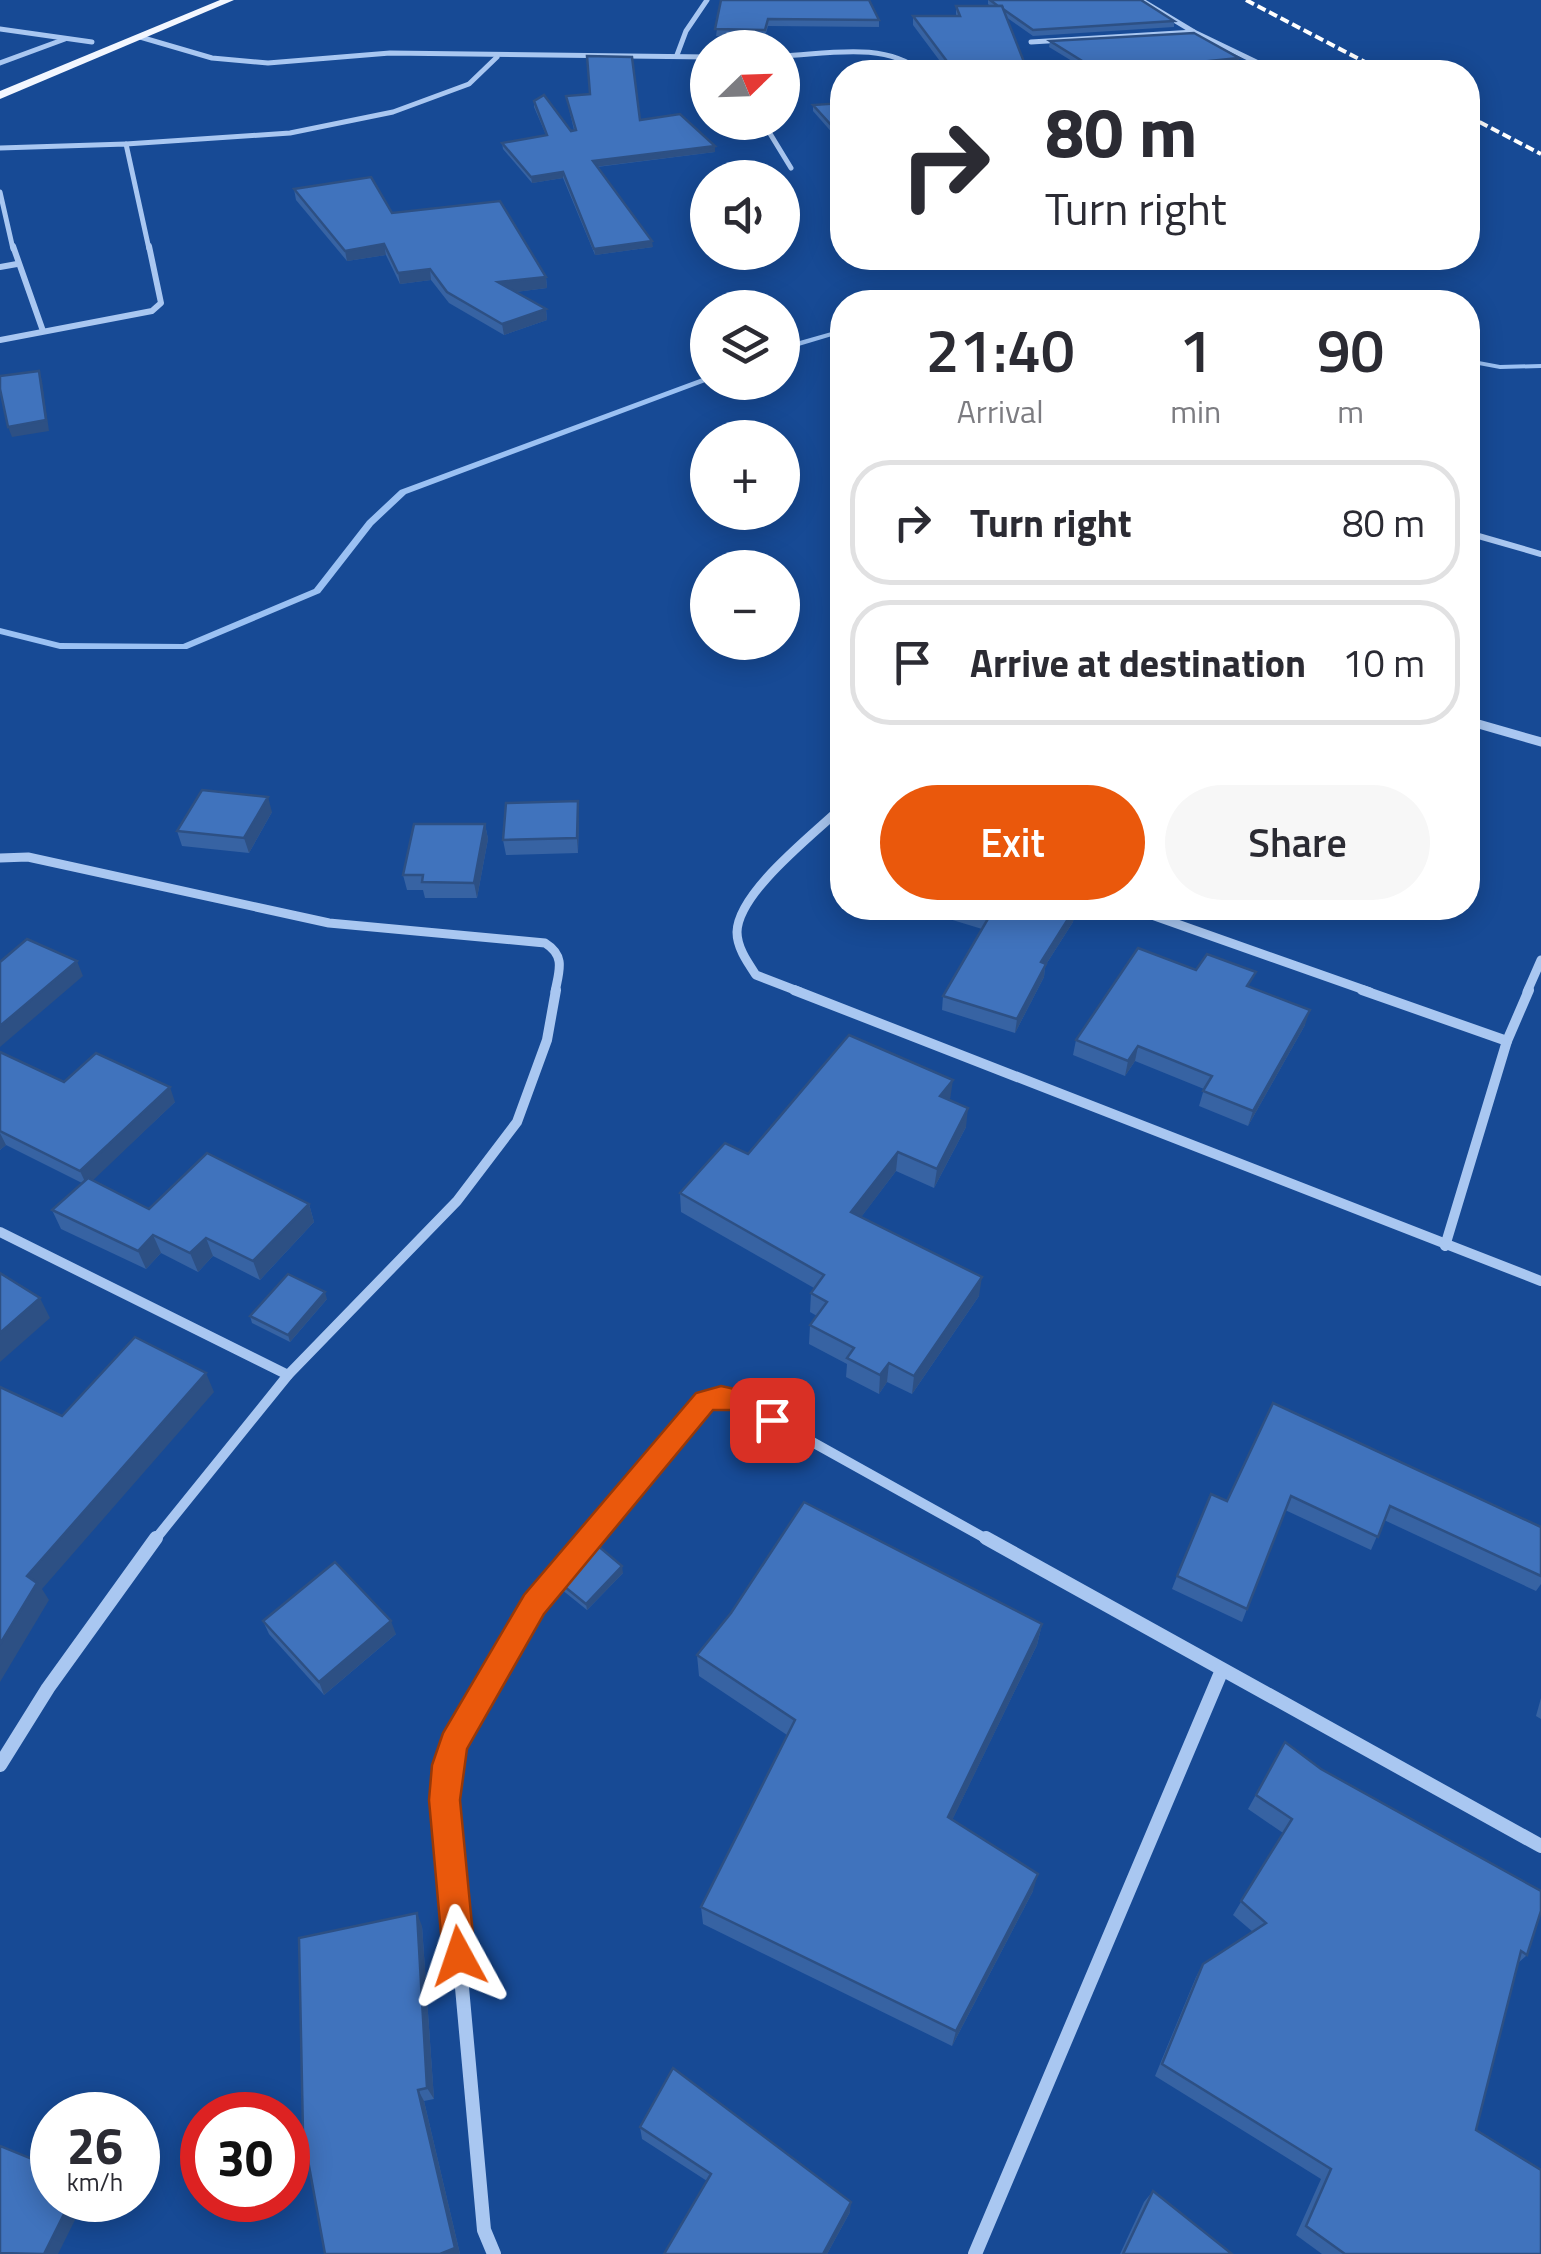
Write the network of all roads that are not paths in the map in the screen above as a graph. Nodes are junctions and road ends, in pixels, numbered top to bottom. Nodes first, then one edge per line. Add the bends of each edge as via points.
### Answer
1 (192, 0) edge
2 (230, 0) edge
3 (707, 0) edge
4 (1141, 0) edge
5 (0, 29) edge
6 (1194, 32) junction
7 (140, 37) junction
8 (66, 38) junction
9 (92, 42) junction
10 (1032, 42) edge
11 (678, 55) junction
12 (800, 55) edge
13 (498, 56) junction
14 (690, 56) edge
15 (907, 60) edge
16 (1250, 60) edge
17 (0, 63) edge
18 (0, 77) edge
19 (0, 95) edge
20 (126, 144) junction
21 (0, 148) edge
22 (0, 192) edge
23 (17, 264) junction
24 (0, 267) edge
25 (43, 332) junction
26 (0, 340) edge
27 (1480, 536) edge
28 (1541, 554) edge
29 (1480, 724) edge
30 (1541, 742) edge
31 (830, 819) edge
32 (0, 858) edge
33 (1166, 920) edge
34 (1541, 960) edge
35 (1507, 1041) junction
36 (0, 1232) edge
37 (1445, 1246) junction
38 (1541, 1281) edge
39 (288, 1374) junction
40 (1222, 1670) junction
41 (0, 1765) edge
42 (1541, 1846) edge
43 (494, 2254) edge
44 (975, 2254) edge

1 - 9 main road
2 - 7 main road
3 - 11 street
4 - 6 street
5 - 8 street
6 - 10 street
6 - 16 street
7 - 13 street via 212,58 268,62 390,53
7 - 19 main road
8 - 9 street
8 - 17 street
9 - 18 main road
11 - 13 street
11 - 14 street
12 - 15 street via 880,53
13 - 20 street via 470,84 392,112 290,133
20 - 21 street
20 - 25 street via 160,308
22 - 23 street
23 - 24 street
23 - 25 street
25 - 26 street
27 - 28 street
29 - 30 street
31 - 37 street via 746,904 736,929 756,975
32 - 39 street via 28,857 329,923 556,950 561,960 547,1040 517,1122 457,1201
33 - 35 street
34 - 35 street
35 - 37 street
36 - 39 street
37 - 38 street
39 - 41 street via 175,1511
40 - 42 street
40 - 43 street via 737,1400 705,1401 534,1605 454,1743 448,1765 444,1800 484,2230
40 - 44 street

